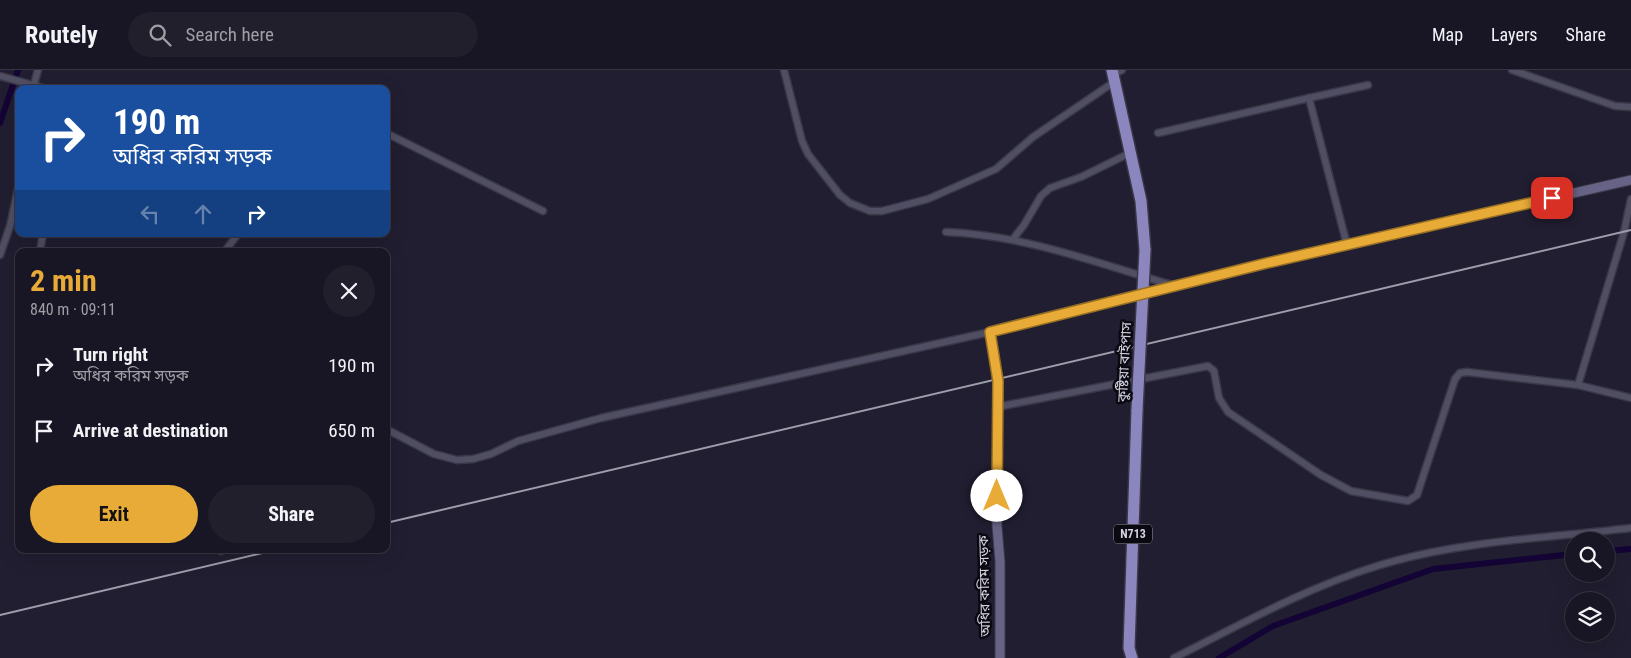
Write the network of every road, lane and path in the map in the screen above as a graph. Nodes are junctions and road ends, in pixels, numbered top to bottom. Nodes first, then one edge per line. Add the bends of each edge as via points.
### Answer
1 (38, 70) edge
2 (784, 70) edge
3 (1512, 70) edge
4 (1115, 74) edge
5 (1, 76) edge
6 (29, 85) edge
7 (34, 85) edge
8 (1368, 85) dead end
9 (1309, 98) junction
10 (1631, 108) edge
11 (1158, 133) dead end
12 (390, 135) edge
13 (1130, 153) junction
14 (1631, 180) edge
15 (1631, 199) edge
16 (15, 203) edge
17 (543, 212) dead end
18 (946, 232) dead end
19 (236, 237) edge
20 (1013, 239) junction
21 (1347, 245) junction
22 (227, 248) edge
23 (0, 255) edge
24 (1176, 286) junction
25 (990, 332) junction
26 (1578, 385) junction
27 (1631, 398) edge
28 (997, 407) junction
29 (390, 432) edge
30 (1631, 528) edge
31 (1000, 658) edge
32 (1132, 658) edge
33 (1174, 658) edge

1 - 7 street
2 - 4 street via 808,154 840,195 870,211 928,199 996,169
3 - 10 street via 1616,106
4 - 13 highway, কুষ্টিয়া বাইপাস / N713
5 - 6 street
8 - 9 street
9 - 11 street
9 - 21 street
12 - 17 street
13 - 20 street via 1050,188 1041,196
13 - 32 highway, কুষ্টিয়া বাইপাস / N713, bridge via 1141,201 1145,250 1129,648
14 - 21 main road
15 - 26 street
16 - 23 street
18 - 20 street
19 - 22 street
20 - 24 street
21 - 24 main road
24 - 25 main road
25 - 28 main road, অধির করিম সড়ক via 997,379
25 - 29 street via 601,418 518,441 473,459 457,460 434,454
26 - 27 street
26 - 28 street via 1467,372 1460,374 1455,379 1417,495 1408,501 1351,491 1298,460 1228,412 1219,398 1214,371 1208,366
28 - 31 main road, অধির করিম সড়ক
30 - 33 street via 1461,548 1378,565 1328,582

